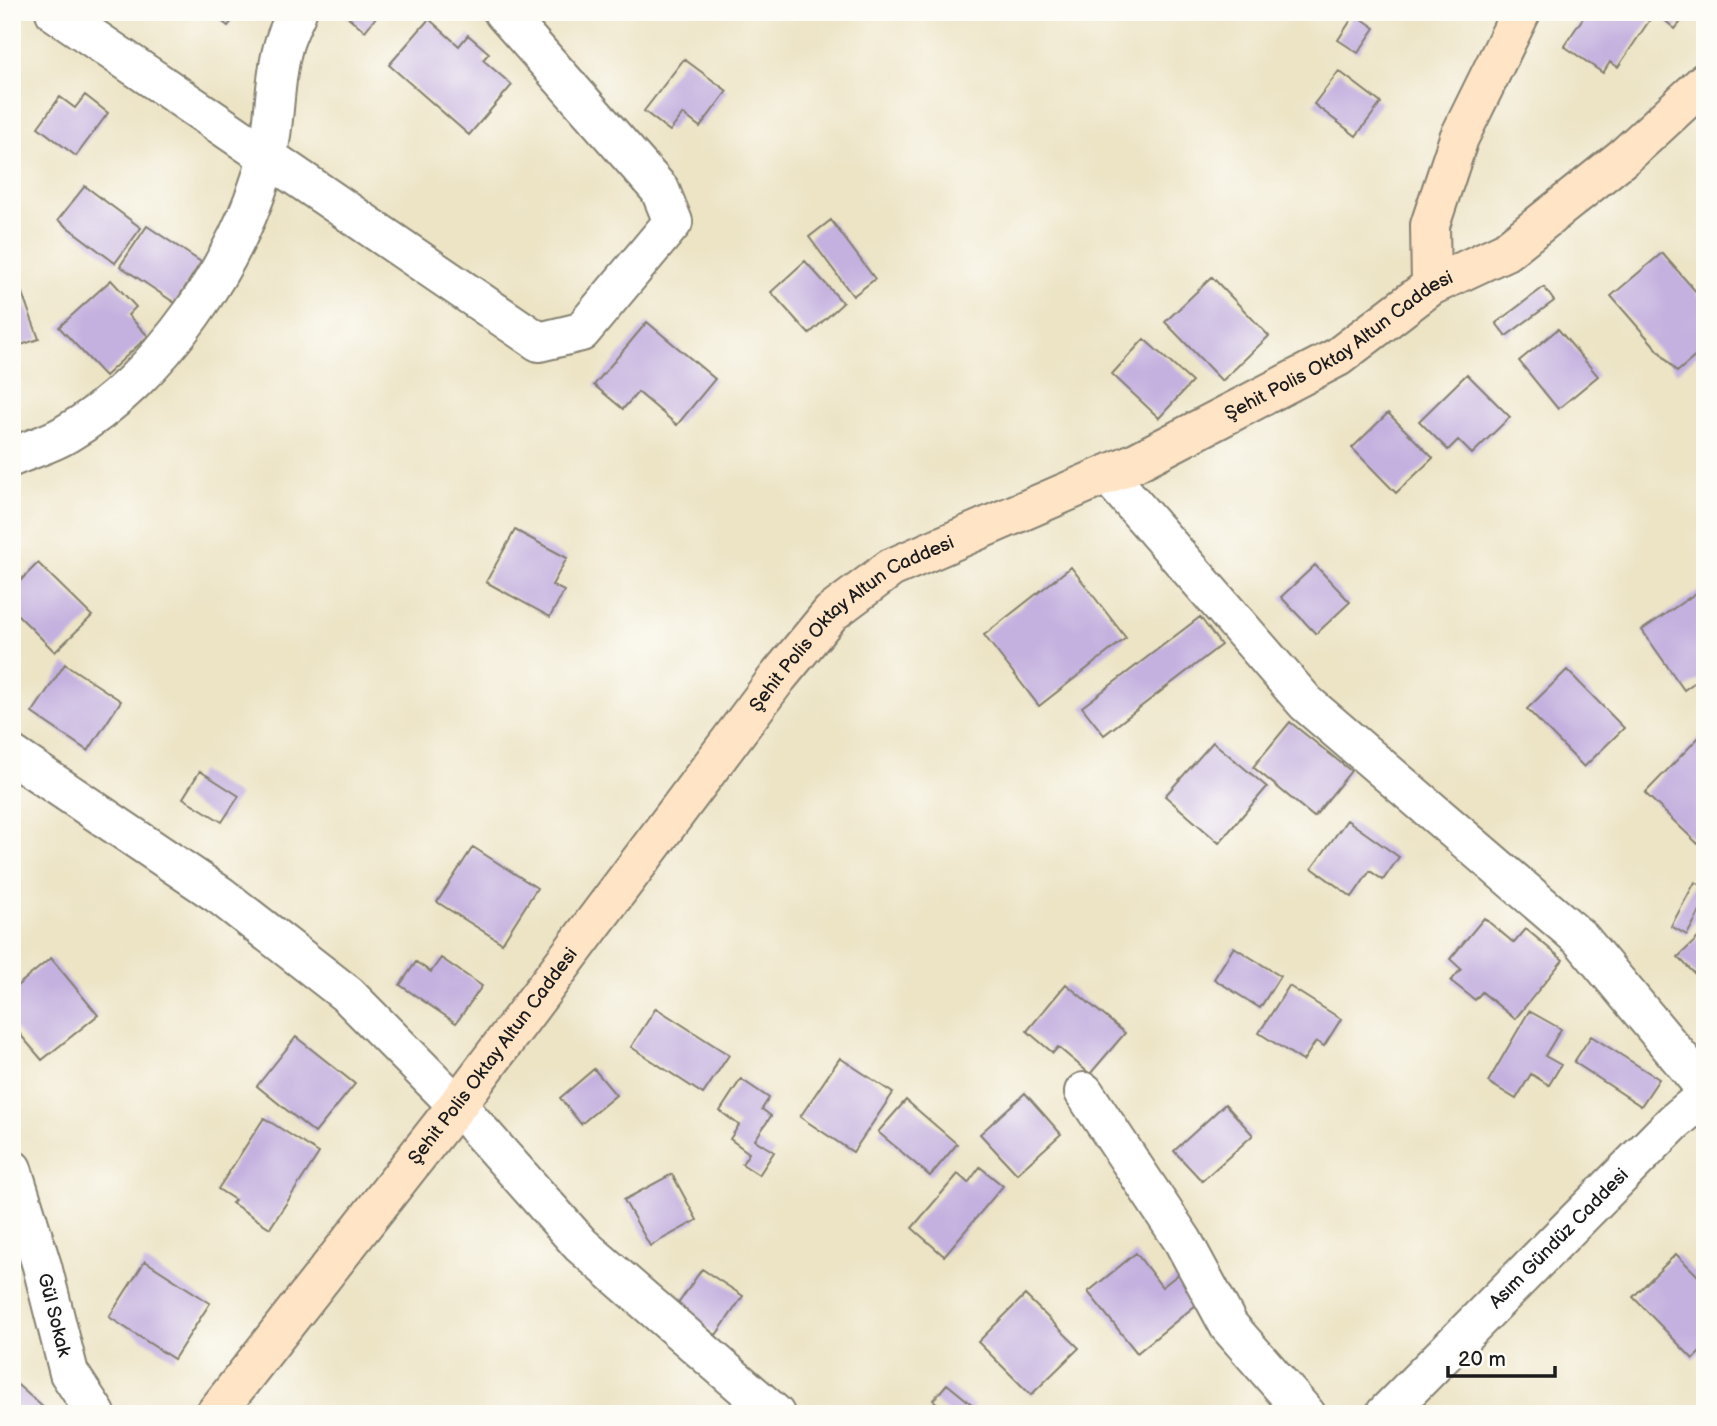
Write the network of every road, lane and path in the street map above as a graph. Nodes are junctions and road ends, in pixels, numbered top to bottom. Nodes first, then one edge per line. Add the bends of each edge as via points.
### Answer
1 (55, 12) edge
2 (297, 12) edge
3 (503, 12) edge
4 (1521, 12) edge
5 (1705, 82) edge
6 (267, 156) junction
7 (1431, 286) junction
8 (12, 457) edge
9 (1108, 475) junction
10 (12, 755) edge
11 (1705, 1088) edge
12 (1084, 1092) dead end
13 (1705, 1096) edge
14 (457, 1105) junction
15 (12, 1169) edge
16 (96, 1414) edge
17 (215, 1414) edge
18 (775, 1414) edge
19 (1306, 1414) edge
20 (1385, 1414) edge

1 - 6 street
2 - 6 street via 283,46
3 - 6 street via 660,190 673,222 581,332 539,342
4 - 7 street via 1459,138 1430,225
5 - 7 street, Şehit Polis Oktay Altun Caddesi via 1626,156 1506,251
6 - 8 street via 245,222 222,268 196,308 130,387 66,434
7 - 9 street, Şehit Polis Oktay Altun Caddesi via 1338,357
9 - 11 street via 1306,703 1581,939
9 - 14 street, Şehit Polis Oktay Altun Caddesi via 891,568 831,613
10 - 14 street via 221,896 348,995
12 - 19 street via 1183,1241 1229,1326
13 - 20 street, Asım Gündüz Caddesi
14 - 17 street, Şehit Polis Oktay Altun Caddesi
14 - 18 street via 581,1245
15 - 16 street, Gül Sokak via 69,1373

